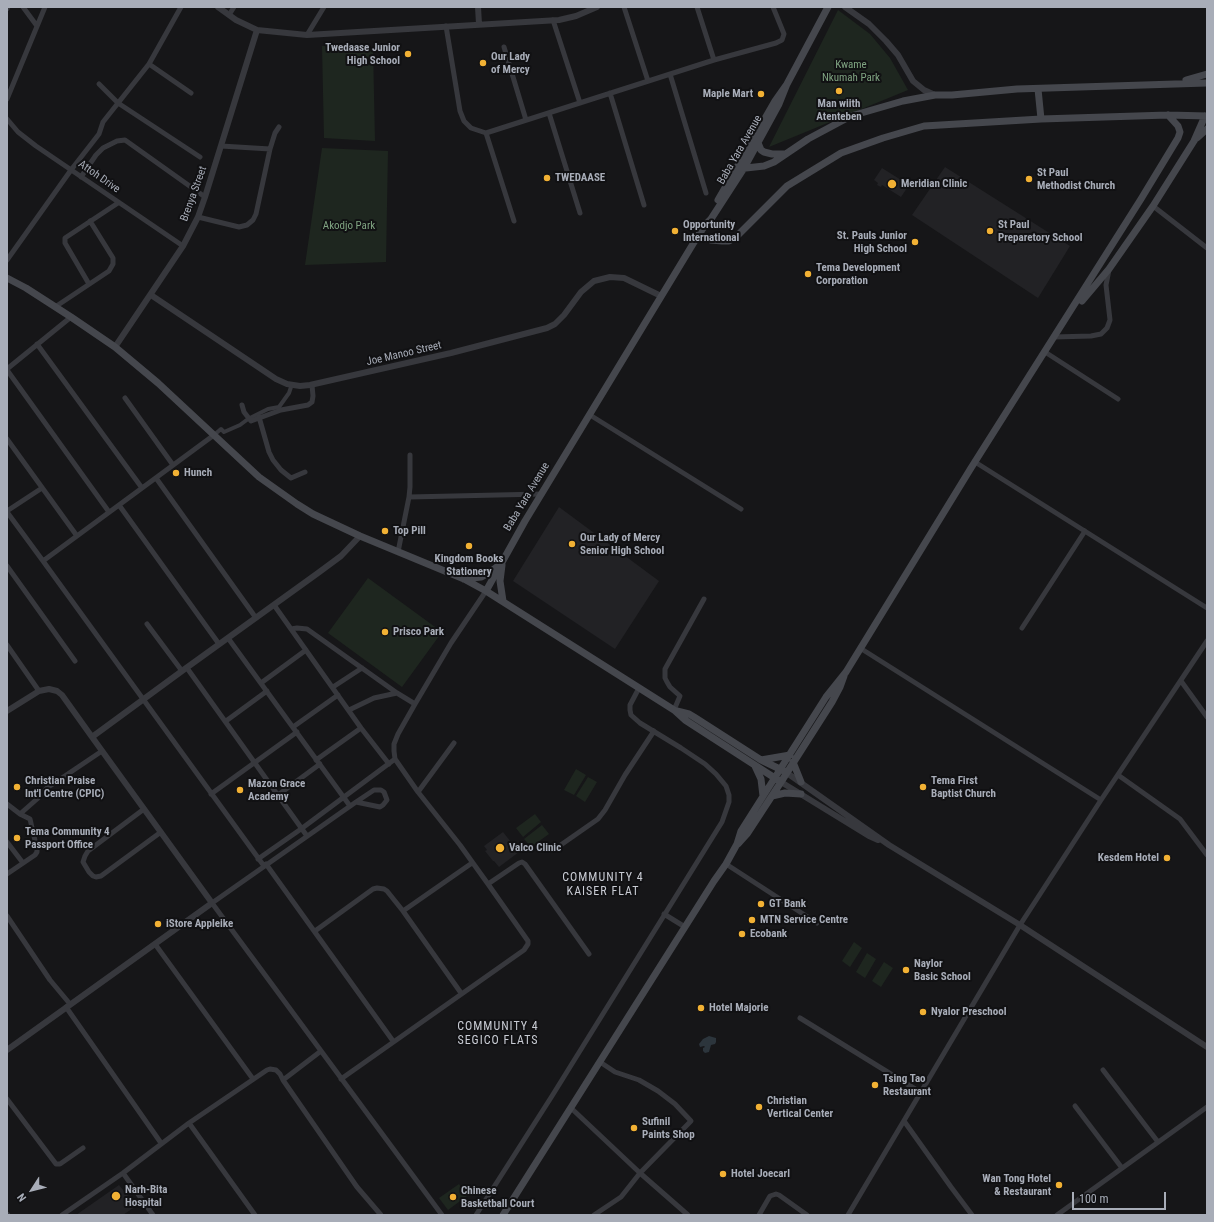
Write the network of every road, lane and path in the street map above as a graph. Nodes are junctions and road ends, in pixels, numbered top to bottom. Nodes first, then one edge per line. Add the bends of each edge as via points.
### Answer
1 (23, 7) edge
2 (45, 7) edge
3 (181, 7) edge
4 (218, 7) edge
5 (234, 7) edge
6 (324, 7) edge
7 (478, 7) edge
8 (597, 7) edge
9 (624, 7) edge
10 (697, 7) edge
11 (773, 7) edge
12 (828, 7) edge
13 (845, 7) edge
14 (229, 15) junction
15 (553, 20) junction
16 (480, 24) junction
17 (37, 26) junction
18 (446, 26) junction
19 (257, 30) junction
20 (307, 35) junction
21 (504, 47) dead end
22 (714, 60) junction
23 (149, 64) junction
24 (670, 74) junction
25 (1207, 74) edge
26 (648, 81) junction
27 (1207, 83) edge
28 (99, 84) dead end
29 (786, 84) junction
30 (1171, 84) junction
31 (1038, 88) junction
32 (191, 93) dead end
33 (610, 93) junction
34 (935, 95) junction
35 (7, 99) edge
36 (118, 103) junction
37 (580, 103) junction
38 (549, 112) junction
39 (1168, 116) junction
40 (1206, 116) edge
41 (7, 119) edge
42 (1041, 119) junction
43 (526, 120) junction
44 (278, 127) dead end
45 (1207, 129) edge
46 (486, 133) junction
47 (1194, 141) junction
48 (758, 143) junction
49 (222, 146) junction
50 (270, 148) junction
51 (785, 154) junction
52 (200, 157) dead end
53 (740, 168) junction
54 (71, 170) junction
55 (81, 177) junction
56 (706, 193) dead end
57 (205, 197) junction
58 (118, 203) junction
59 (644, 205) dead end
60 (1153, 206) junction
61 (580, 213) dead end
62 (198, 217) junction
63 (90, 221) junction
64 (514, 221) dead end
65 (699, 234) junction
66 (184, 246) junction
67 (1207, 248) edge
68 (7, 260) edge
69 (1109, 269) junction
70 (7, 278) edge
71 (89, 284) junction
72 (151, 295) junction
73 (661, 296) junction
74 (55, 307) junction
75 (71, 317) junction
76 (1062, 324) junction
77 (1054, 337) junction
78 (37, 344) junction
79 (115, 347) junction
80 (1045, 352) junction
81 (7, 369) edge
82 (292, 384) junction
83 (312, 385) junction
84 (125, 398) dead end
85 (1118, 399) dead end
86 (242, 405) dead end
87 (590, 415) junction
88 (259, 417) junction
89 (248, 419) junction
90 (214, 435) junction
91 (7, 439) edge
92 (410, 454) dead end
93 (975, 462) junction
94 (173, 465) junction
95 (305, 472) dead end
96 (156, 478) junction
97 (42, 488) junction
98 (142, 488) junction
99 (542, 494) junction
100 (409, 497) junction
101 (119, 505) junction
102 (742, 509) dead end
103 (7, 511) edge
104 (109, 512) junction
105 (1085, 531) junction
106 (77, 536) junction
107 (360, 536) junction
108 (398, 552) junction
109 (43, 561) junction
110 (502, 561) junction
111 (7, 566) edge
112 (464, 579) junction
113 (486, 591) junction
114 (704, 599) dead end
115 (503, 601) junction
116 (274, 605) junction
117 (1207, 608) edge
118 (256, 618) junction
119 (147, 624) dead end
120 (1022, 628) dead end
121 (291, 629) junction
122 (228, 638) junction
123 (1207, 641) edge
124 (219, 644) junction
125 (7, 645) edge
126 (860, 648) junction
127 (306, 650) junction
128 (75, 661) dead end
129 (362, 668) junction
130 (184, 669) junction
131 (1181, 681) junction
132 (261, 683) junction
133 (333, 687) junction
134 (639, 688) junction
135 (39, 691) junction
136 (267, 691) junction
137 (397, 693) junction
138 (338, 695) junction
139 (143, 699) junction
140 (415, 704) junction
141 (349, 710) junction
142 (674, 710) junction
143 (7, 711) edge
144 (1207, 717) edge
145 (226, 721) junction
146 (293, 727) junction
147 (361, 728) junction
148 (654, 731) junction
149 (297, 732) junction
150 (92, 737) junction
151 (454, 743) dead end
152 (102, 751) junction
153 (792, 758) junction
154 (396, 759) junction
155 (761, 760) junction
156 (255, 762) junction
157 (318, 762) junction
158 (388, 764) junction
159 (755, 766) junction
160 (783, 771) junction
161 (1118, 775) junction
162 (778, 780) junction
163 (801, 782) junction
164 (418, 792) junction
165 (211, 794) junction
166 (801, 794) junction
167 (278, 795) junction
168 (763, 796) junction
169 (772, 796) junction
170 (344, 798) junction
171 (1101, 800) junction
172 (356, 802) junction
173 (7, 804) edge
174 (350, 806) junction
175 (144, 809) junction
176 (20, 814) junction
177 (302, 829) junction
178 (161, 832) junction
179 (307, 836) junction
180 (7, 842) edge
181 (737, 844) junction
182 (889, 845) junction
183 (555, 849) dead end
184 (1207, 855) edge
185 (258, 859) junction
186 (23, 863) junction
187 (472, 863) junction
188 (726, 864) junction
189 (265, 865) junction
190 (7, 874) edge
191 (488, 884) junction
192 (212, 903) junction
193 (403, 912) junction
194 (664, 914) junction
195 (7, 916) edge
196 (817, 922) dead end
197 (1020, 925) junction
198 (685, 927) junction
199 (316, 931) junction
200 (155, 944) junction
201 (589, 954) dead end
202 (461, 994) junction
203 (68, 1005) junction
204 (800, 1018) dead end
205 (394, 1041) junction
206 (1207, 1047) edge
207 (7, 1050) edge
208 (321, 1051) junction
209 (600, 1062) junction
210 (1103, 1070) dead end
211 (341, 1078) junction
212 (253, 1079) junction
213 (282, 1080) junction
214 (920, 1092) junction
215 (7, 1099) edge
216 (1075, 1106) dead end
217 (1207, 1106) edge
218 (571, 1108) junction
219 (904, 1121) junction
220 (189, 1123) junction
221 (1158, 1142) junction
222 (161, 1144) junction
223 (83, 1148) dead end
224 (1122, 1168) junction
225 (123, 1173) junction
226 (640, 1173) junction
227 (62, 1215) edge
228 (153, 1215) edge
229 (255, 1215) edge
230 (381, 1215) edge
231 (442, 1215) edge
232 (476, 1215) edge
233 (503, 1215) edge
234 (594, 1215) edge
235 (688, 1215) edge
236 (759, 1215) edge
237 (807, 1215) edge
238 (848, 1215) edge
239 (972, 1215) edge
240 (1057, 1215) edge

1 - 17 street
2 - 17 street
3 - 23 street
4 - 14 street
5 - 14 street
6 - 20 street
7 - 16 street
8 - 15 street via 576,16
9 - 26 street
10 - 22 street
11 - 22 street via 784,34 782,40
12 - 29 main road, Baba Yara Avenue
13 - 34 street via 869,24 886,41 913,80 924,90
14 - 19 street
15 - 16 street
15 - 37 street
16 - 18 street
17 - 35 street
18 - 20 street
18 - 46 street via 460,111 464,121 471,128
19 - 20 street
19 - 49 street, Brenya Street
21 - 43 street
22 - 24 street
23 - 32 street
23 - 36 street
24 - 26 street
24 - 56 street
25 - 30 main road
26 - 33 street
27 - 30 main road
28 - 36 street
29 - 48 main road, Baba Yara Avenue via 779,104
29 - 53 main road, Baba Yara Avenue
30 - 31 main road
31 - 34 main road
31 - 42 main road
33 - 37 street
33 - 59 street
34 - 51 main road via 851,116
36 - 52 street
36 - 54 street via 103,122 99,134
37 - 38 street
38 - 43 street
38 - 61 street
39 - 40 main road
39 - 42 main road
39 - 76 main road via 1178,126 1178,138
40 - 47 main road
41 - 54 street, Attoh Drive via 26,139
42 - 65 main road via 924,126 883,138 841,153 787,186 729,241 711,240
43 - 46 street
44 - 50 street
45 - 47 main road
46 - 64 street
47 - 60 main road
48 - 51 main road via 764,152
48 - 53 main road, Baba Yara Avenue
49 - 50 street
49 - 57 street, Brenya Street
50 - 62 street via 253,220 247,225 239,226
51 - 53 main road via 764,166
53 - 65 main road, Baba Yara Avenue via 711,219
54 - 55 street, Attoh Drive
54 - 68 street
55 - 57 street via 103,148 117,140 125,140
55 - 58 street, Attoh Drive
57 - 62 street, Brenya Street
58 - 63 street
58 - 66 street, Attoh Drive
60 - 67 street
60 - 69 main road
62 - 66 street, Brenya Street
63 - 71 street via 114,261 109,271
63 - 71 street via 64,240
65 - 73 main road, Baba Yara Avenue
66 - 72 street, Brenya Street
69 - 76 main road
69 - 77 street via 1106,285 1110,320 1107,328 1101,334 1091,336
70 - 74 main road
71 - 74 street
72 - 79 street, Brenya Street
72 - 82 street, Joe Manoo Street via 276,379
73 - 83 street, Joe Manoo Street via 624,278 610,277 594,281 581,292 564,315 548,328
73 - 87 main road, Baba Yara Avenue
74 - 75 main road
75 - 78 street
75 - 79 main road
76 - 77 main road
77 - 80 main road
78 - 81 street
78 - 98 street
79 - 90 main road via 158,382
80 - 85 street
80 - 93 main road
81 - 104 street
82 - 83 street, Joe Manoo Street
82 - 89 street via 279,407 268,409
83 - 88 street via 312,402 308,405
84 - 94 street
86 - 89 street
87 - 99 main road, Baba Yara Avenue
87 - 102 street
88 - 89 street via 251,421
88 - 95 street via 269,452 281,470 291,478
89 - 90 street via 224,432 221,429
90 - 94 street
90 - 107 main road via 278,491 313,514
91 - 97 street
92 - 100 street
93 - 105 street
93 - 126 main road
94 - 96 street
96 - 98 street
96 - 118 street
97 - 103 street
97 - 106 street
98 - 101 street
99 - 100 street
99 - 110 main road, Baba Yara Avenue
100 - 108 street
101 - 104 street
101 - 124 street
103 - 109 street
104 - 106 street
105 - 117 street
105 - 120 street
106 - 109 street
107 - 108 main road
107 - 116 street via 341,556
108 - 112 main road
109 - 139 street
110 - 112 main road via 481,577
110 - 113 main road, Baba Yara Avenue
110 - 115 main road via 500,581
111 - 128 street
112 - 113 main road
113 - 115 main road
113 - 140 street
114 - 142 street via 665,669 667,682 680,696
115 - 134 main road
116 - 118 street
116 - 121 street
118 - 122 street
119 - 130 street
121 - 127 street
121 - 129 street via 307,629
122 - 124 street
122 - 132 street
123 - 131 street
124 - 130 street
125 - 135 street
126 - 153 main road via 826,698
126 - 171 street
127 - 132 street
127 - 133 street
129 - 133 street
129 - 137 street
130 - 139 street
130 - 145 street
131 - 144 street
131 - 161 street
132 - 136 street
133 - 138 street
134 - 142 main road
134 - 148 street via 630,705 631,715
135 - 143 street
135 - 150 street via 49,689 62,695
136 - 145 street
136 - 146 street
137 - 140 street
137 - 141 street via 374,698
138 - 141 street
138 - 146 street
139 - 150 street
139 - 165 street
140 - 154 street via 394,744
141 - 147 street
142 - 155 main road via 689,714
142 - 159 main road
145 - 156 street
146 - 149 street
147 - 157 street
147 - 158 street
148 - 183 street via 598,819
148 - 194 street via 716,774 726,786 729,795 722,822
149 - 156 street
149 - 157 street
150 - 152 street
151 - 164 street
152 - 175 street
152 - 176 street via 47,788
153 - 155 main road
153 - 160 main road
153 - 163 main road
154 - 158 street
154 - 164 street
155 - 160 main road
156 - 165 street
156 - 167 street
157 - 167 street
157 - 170 street
158 - 170 street
159 - 162 main road
159 - 168 main road via 761,779
160 - 162 main road
160 - 163 street
161 - 171 street
161 - 184 street via 1180,819
162 - 166 street
162 - 168 main road
162 - 169 main road
163 - 182 street
164 - 187 street
165 - 185 street
166 - 169 main road via 785,793
166 - 182 street via 869,836
167 - 177 street
168 - 181 main road via 741,831
169 - 181 main road via 747,834
170 - 174 street
170 - 177 street
171 - 197 street
172 - 172 street via 374,790 384,792 387,800 380,807
172 - 174 street
173 - 176 street
174 - 179 street
175 - 178 street
175 - 178 street via 88,851 83,862 89,872 93,876 101,876
176 - 186 street via 30,818 37,848 35,855
177 - 179 street
177 - 185 street
178 - 192 street
179 - 189 street
180 - 186 street
181 - 188 main road
182 - 197 street
185 - 189 street
186 - 190 street
187 - 191 street
187 - 193 street
188 - 196 street
188 - 198 main road
189 - 192 street
189 - 199 street
191 - 201 street via 519,863 525,864
191 - 202 street via 528,944 524,950
192 - 200 street
192 - 208 street
193 - 199 street via 387,891 377,888
193 - 202 street
194 - 198 street
194 - 232 street
195 - 203 street
197 - 206 street
197 - 214 street
198 - 209 main road
199 - 205 street
200 - 203 street
200 - 212 street
202 - 205 street
203 - 207 street
203 - 222 street
204 - 214 street
205 - 211 street
208 - 211 street
208 - 213 street
209 - 218 main road
209 - 226 street via 615,1072 639,1080 658,1091 691,1121
210 - 221 street
211 - 231 street
212 - 213 street via 270,1069 278,1072
212 - 220 street
213 - 230 street via 357,1187
214 - 219 street
215 - 223 street via 56,1164 60,1164
216 - 224 street
217 - 221 street
218 - 226 street
218 - 233 main road
219 - 238 street
219 - 239 street
220 - 222 street
220 - 229 street
221 - 224 street
222 - 225 street
224 - 240 street
225 - 227 street
225 - 228 street
226 - 234 street via 621,1197
226 - 235 street
236 - 237 street via 770,1196 776,1194

